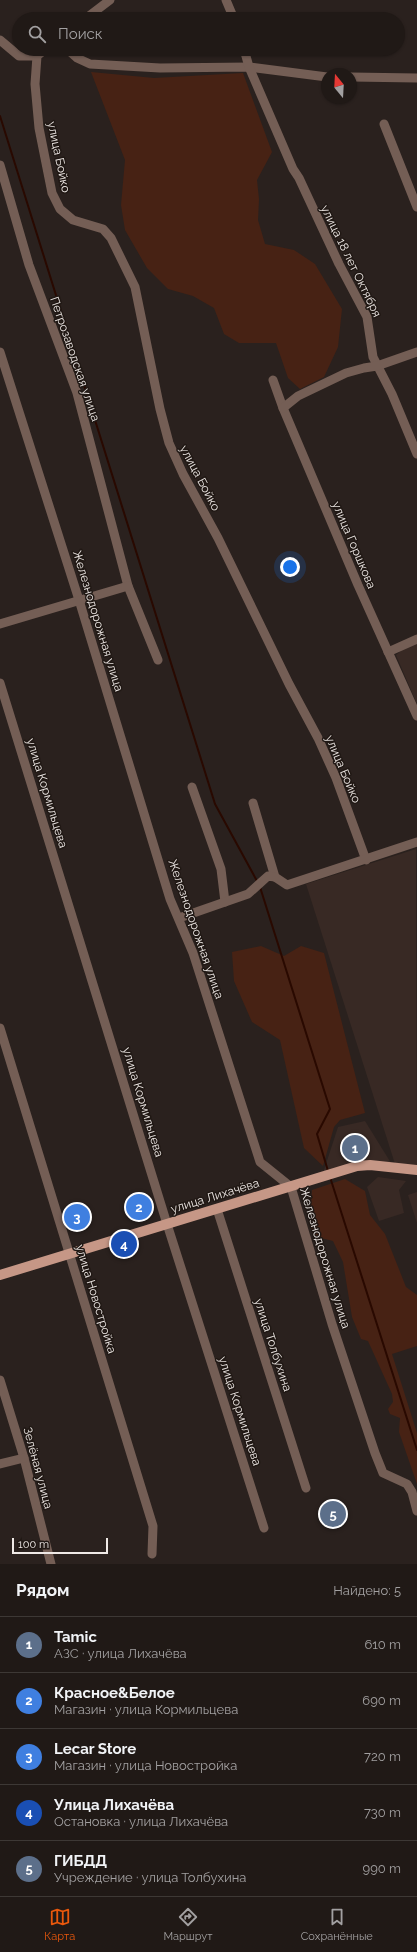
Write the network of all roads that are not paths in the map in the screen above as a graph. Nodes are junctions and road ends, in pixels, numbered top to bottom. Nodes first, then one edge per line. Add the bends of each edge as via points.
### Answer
1 (110, 0) edge
2 (226, 0) edge
3 (94, 12) edge
4 (231, 12) edge
5 (0, 40) edge
6 (12, 51) edge
7 (18, 56) edge
8 (37, 56) joint
9 (75, 56) edge
10 (246, 56) edge
11 (249, 67) junction
12 (321, 76) edge
13 (357, 77) edge
14 (417, 78) edge
15 (384, 124) dead end
16 (0, 165) edge
17 (417, 207) edge
18 (0, 352) edge
19 (417, 352) edge
20 (377, 366) junction
21 (273, 380) dead end
22 (283, 408) junction
23 (417, 454) edge
24 (128, 586) junction
25 (79, 600) junction
26 (0, 624) edge
27 (417, 639) edge
28 (388, 652) junction
29 (158, 660) dead end
30 (0, 683) edge
31 (417, 716) edge
32 (192, 787) dead end
33 (253, 803) dead end
34 (417, 842) edge
35 (366, 860) junction
36 (275, 877) junction
37 (225, 902) junction
38 (179, 918) junction
39 (0, 1028) edge
40 (417, 1170) edge
41 (292, 1187) junction
42 (217, 1209) junction
43 (167, 1224) junction
44 (70, 1255) junction
45 (0, 1275) edge
46 (0, 1380) edge
47 (24, 1458) junction
48 (0, 1464) edge
49 (306, 1488) dead end
50 (417, 1512) edge
51 (264, 1528) dead end
52 (152, 1554) dead end
53 (51, 1564) edge

1 - 3 street
2 - 4 street
5 - 6 street
7 - 8 street
8 - 35 street, улица Бойко via 35,84 39,128 52,193 60,209 73,220 103,229 111,238 135,287 169,443 318,738 336,778
9 - 11 street via 90,64 160,68
10 - 11 street, улица 18 лет Октября
11 - 12 street
11 - 20 street, улица 18 лет Октября via 293,169 349,285 368,318 373,357
13 - 14 street
15 - 17 street
16 - 24 street, Петрозаводская улица via 29,265 77,394
18 - 25 street, Железнодорожная улица
19 - 20 street
20 - 22 street via 346,374 298,396
20 - 23 street, улица 18 лет Октября via 392,394
21 - 22 street, улица Горшкова
22 - 28 street, улица Горшкова
24 - 25 street
24 - 29 street, Петрозаводская улица
25 - 26 street
25 - 38 street, Железнодорожная улица via 168,893
27 - 28 street
28 - 31 street, улица Горшкова
30 - 43 street, улица Кормильцева
32 - 37 street via 221,869
33 - 36 street
34 - 35 street
35 - 36 street via 287,885
36 - 37 street via 268,876 248,894
37 - 38 street
38 - 41 street, Железнодорожная улица via 193,953 260,1162
39 - 44 street, улица Новостройка
40 - 41 main road, улица Лихачёва via 357,1166
41 - 42 main road, улица Лихачёва
41 - 50 street, Железнодорожная улица via 332,1324 375,1453 383,1473 407,1484 412,1492
42 - 43 main road, улица Лихачёва
42 - 49 street, улица Толбухина
43 - 44 main road, улица Лихачёва
43 - 51 street, улица Кормильцева
44 - 45 main road, улица Лихачёва
44 - 52 street, улица Новостройка via 153,1526
46 - 47 street, Зелёная улица
47 - 48 street
47 - 53 street, Зелёная улица

